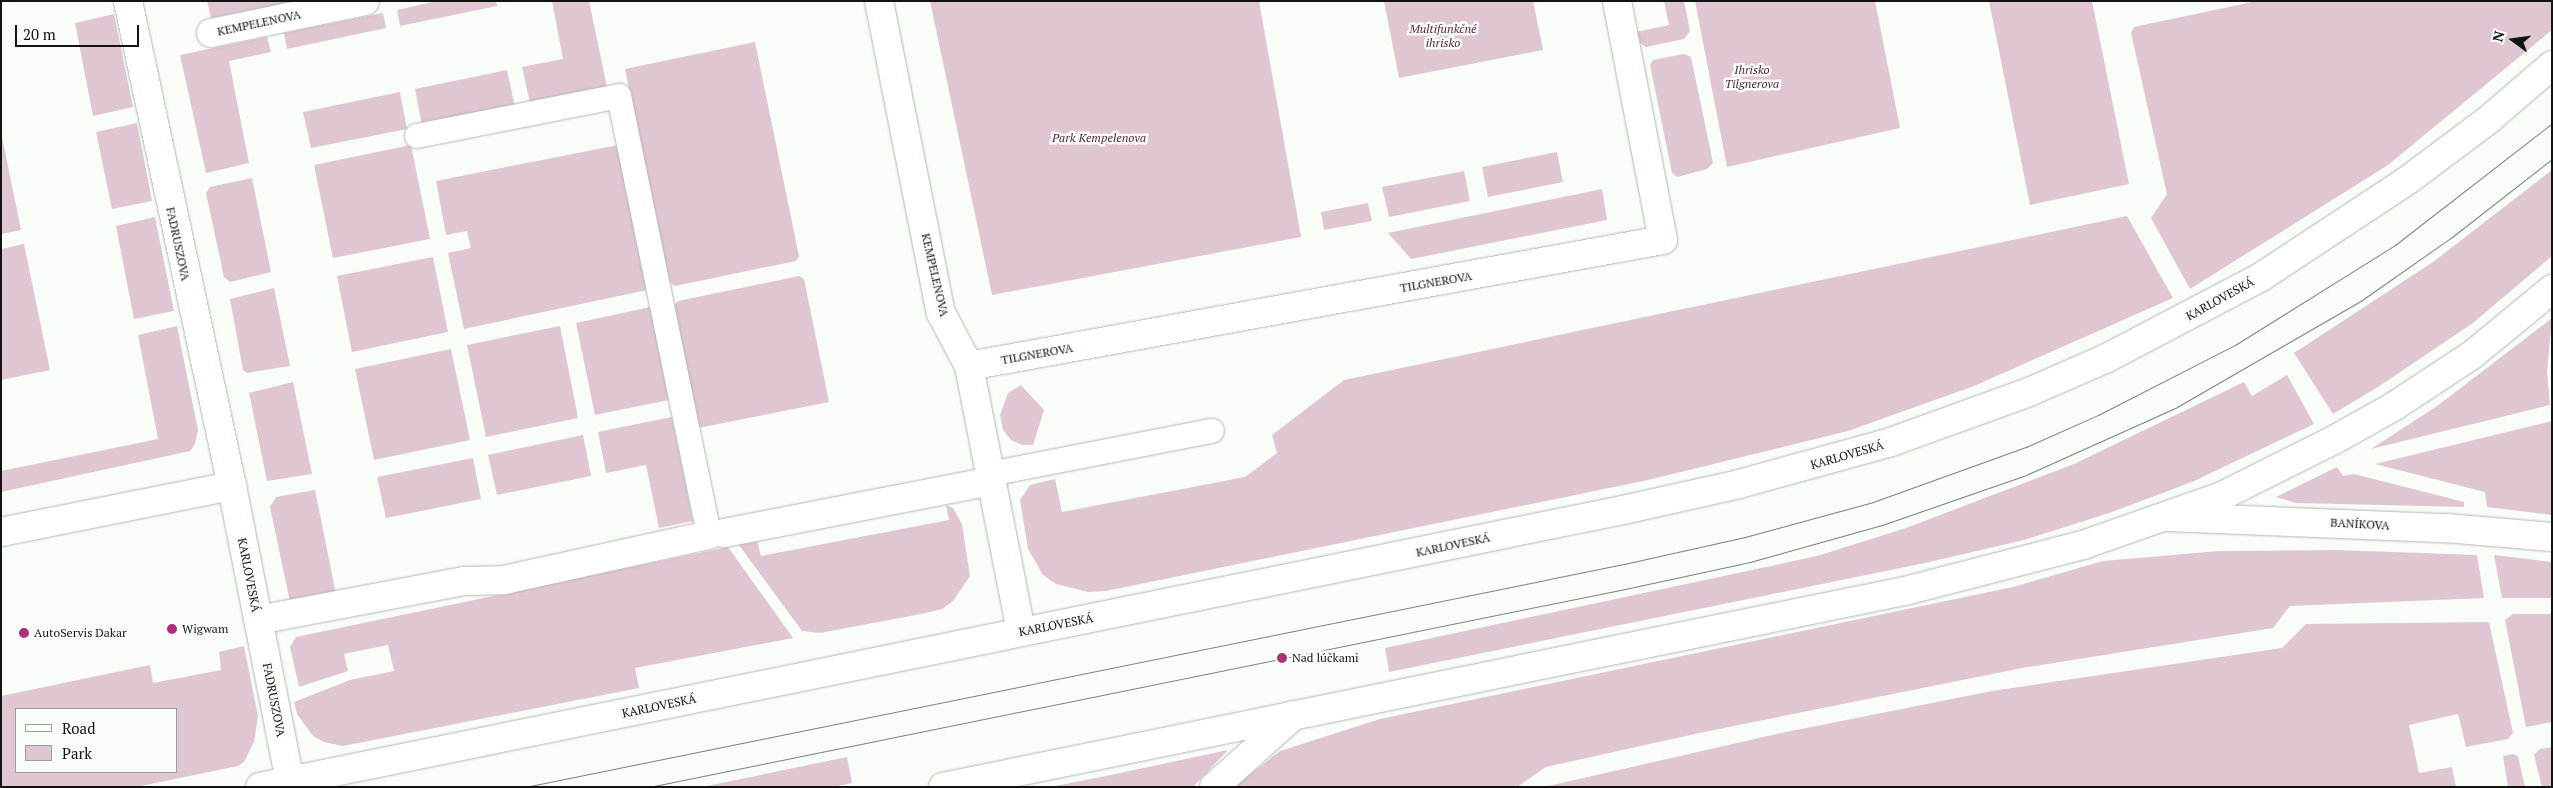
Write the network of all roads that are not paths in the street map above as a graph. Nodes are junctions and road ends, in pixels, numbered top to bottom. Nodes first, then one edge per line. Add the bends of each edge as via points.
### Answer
1 (128, 1) edge
2 (366, 1) edge
3 (879, 1) edge
4 (1617, 1) edge
5 (211, 33) dead end
6 (2552, 65) edge
7 (417, 136) dead end
8 (2552, 289) edge
9 (969, 366) junction
10 (1212, 431) dead end
11 (991, 477) junction
12 (232, 486) junction
13 (2168, 517) junction
14 (1, 532) edge
15 (717, 534) junction
16 (2552, 537) edge
17 (258, 620) junction
18 (1021, 632) junction
19 (1294, 715) junction
20 (290, 784) edge
21 (260, 787) edge
22 (942, 787) edge
23 (1214, 787) edge

1 - 12 main road, FADRUSZOVA
2 - 5 main road, KEMPELENOVA
3 - 9 main road, KEMPELENOVA via 941,313
4 - 9 main road, TILGNEROVA via 1664,240
6 - 18 main road, KARLOVESKÁ via 2488,121 2408,180 2261,277 2105,359 1983,409 1891,442 1739,484
7 - 15 lane via 619,96
8 - 13 main road via 2472,355 2393,407 2276,471
9 - 11 main road, KEMPELENOVA
10 - 11 lane
11 - 15 main road, KARLOVESKÁ
11 - 18 main road, KEMPELENOVA
12 - 14 main road
12 - 17 main road, KARLOVESKÁ
13 - 16 main road, BANÍKOVA via 2446,528
13 - 19 main road via 2083,546 1905,591
15 - 17 main road, KARLOVESKÁ via 504,580 465,581
17 - 20 main road, FADRUSZOVA
18 - 20 main road, KARLOVESKÁ
19 - 22 main road
19 - 23 main road
20 - 21 main road, KARLOVESKÁ

